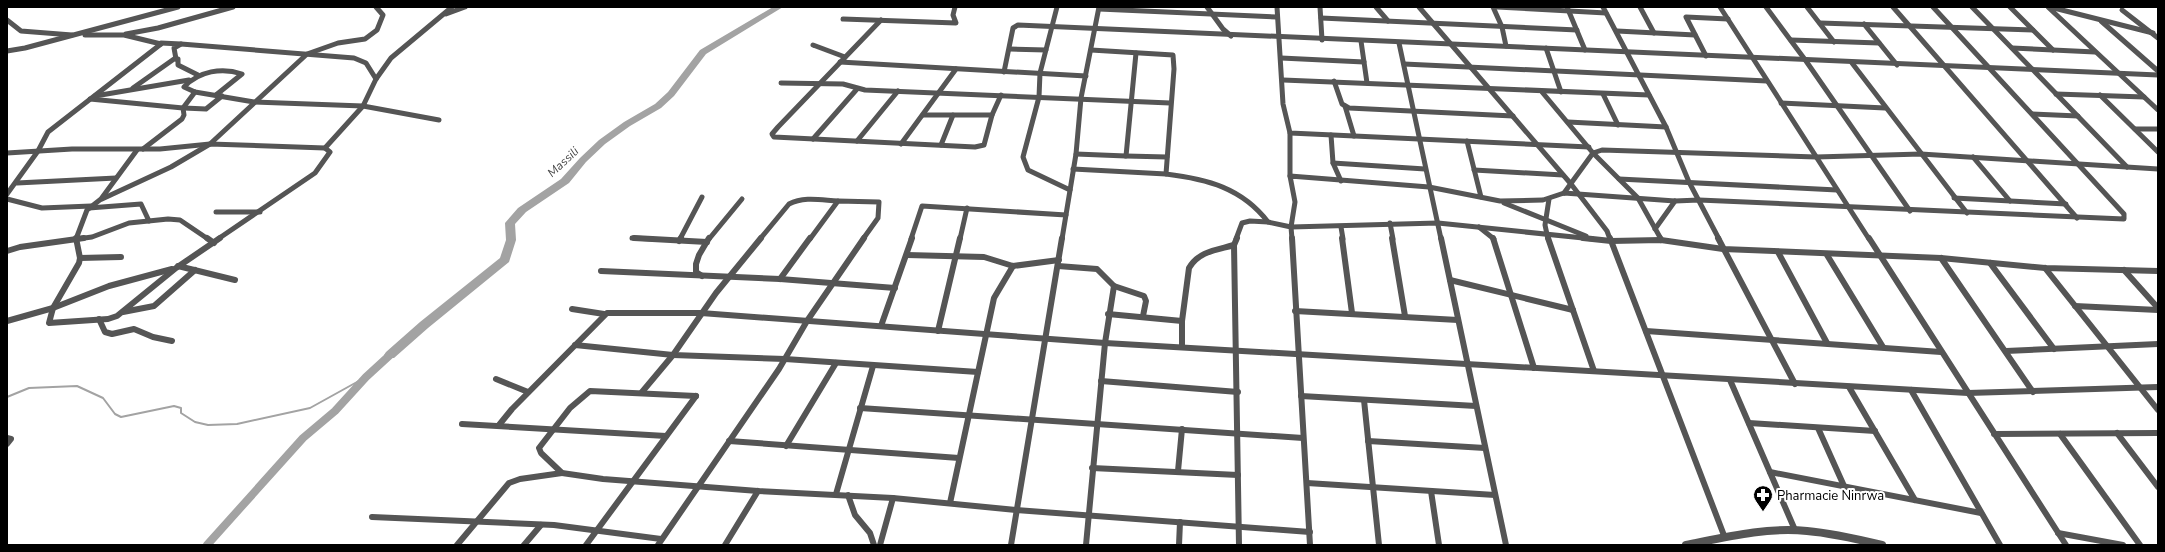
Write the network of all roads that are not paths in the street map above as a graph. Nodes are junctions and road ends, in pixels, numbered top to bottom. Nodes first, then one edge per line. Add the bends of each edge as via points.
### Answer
1 (178, 7) edge
2 (231, 7) edge
3 (376, 7) edge
4 (452, 7) edge
5 (465, 7) edge
6 (955, 7) edge
7 (1057, 7) edge
8 (1207, 7) edge
9 (1277, 7) edge
10 (1320, 7) edge
11 (1376, 7) edge
12 (1418, 7) edge
13 (1493, 7) edge
14 (1497, 7) edge
15 (1603, 7) edge
16 (1640, 7) edge
17 (1720, 7) edge
18 (1766, 7) edge
19 (1808, 7) edge
20 (1892, 7) edge
21 (1933, 7) edge
22 (1972, 7) edge
23 (2010, 7) edge
24 (2049, 7) edge
25 (1099, 8) edge
26 (1530, 8) edge
27 (1140, 9) edge
28 (1568, 9) edge
29 (2122, 10) dead end
30 (1606, 13) junction
31 (1211, 14) junction
32 (442, 16) junction
33 (1277, 17) junction
34 (1321, 18) junction
35 (843, 19) dead end
36 (1728, 19) junction
37 (7, 20) edge
38 (881, 20) junction
39 (2100, 20) junction
40 (1388, 22) junction
41 (1820, 23) junction
42 (1434, 24) junction
43 (1864, 24) junction
44 (1052, 27) junction
45 (1502, 27) junction
46 (1910, 27) junction
47 (1952, 27) junction
48 (1095, 28) junction
49 (1991, 28) junction
50 (1577, 30) junction
51 (2033, 30) junction
52 (1617, 31) junction
53 (1654, 33) junction
54 (2152, 33) junction
55 (77, 35) junction
56 (124, 35) junction
57 (1695, 35) junction
58 (1231, 36) junction
59 (1279, 38) junction
60 (2158, 38) edge
61 (1322, 40) junction
62 (1791, 40) junction
63 (1361, 41) junction
64 (1834, 42) junction
65 (161, 43) junction
66 (1399, 43) junction
67 (1879, 43) junction
68 (181, 44) junction
69 (1452, 44) junction
70 (813, 45) dead end
71 (1506, 46) junction
72 (1546, 48) junction
73 (2012, 48) junction
74 (1010, 49) junction
75 (1046, 50) junction
76 (1091, 50) junction
77 (1585, 50) junction
78 (2053, 50) junction
79 (7, 51) edge
80 (1626, 52) junction
81 (2095, 52) junction
82 (1136, 53) junction
83 (307, 54) junction
84 (1706, 56) junction
85 (845, 57) junction
86 (1281, 58) junction
87 (176, 59) junction
88 (1753, 59) junction
89 (1806, 61) junction
90 (840, 62) junction
91 (1364, 62) junction
92 (1852, 63) junction
93 (1404, 64) junction
94 (1897, 65) junction
95 (1472, 67) junction
96 (1944, 67) junction
97 (956, 69) junction
98 (1991, 69) junction
99 (1554, 71) junction
100 (2035, 71) junction
101 (2158, 71) edge
102 (1004, 72) junction
103 (1040, 74) junction
104 (2118, 74) junction
105 (198, 75) junction
106 (1638, 75) junction
107 (2158, 75) edge
108 (1086, 76) junction
109 (376, 79) junction
110 (189, 80) junction
111 (1283, 80) junction
112 (1334, 81) junction
113 (1767, 81) junction
114 (1367, 82) junction
115 (781, 83) dead end
116 (821, 84) junction
117 (1409, 85) junction
118 (857, 89) junction
119 (1490, 89) junction
120 (131, 90) junction
121 (898, 91) junction
122 (195, 92) junction
123 (940, 92) junction
124 (1542, 92) junction
125 (1561, 92) junction
126 (1603, 94) junction
127 (2056, 94) junction
128 (216, 95) junction
129 (1001, 95) junction
130 (2100, 95) junction
131 (222, 96) junction
132 (1649, 96) junction
133 (1039, 97) junction
134 (2144, 97) junction
135 (92, 98) junction
136 (1081, 98) junction
137 (1133, 101) junction
138 (254, 102) junction
139 (1170, 103) junction
140 (1781, 103) junction
141 (1837, 105) junction
142 (363, 106) junction
143 (1345, 106) junction
144 (184, 108) junction
145 (1885, 108) junction
146 (2158, 110) edge
147 (1415, 112) junction
148 (2032, 114) junction
149 (923, 115) junction
150 (953, 115) junction
151 (992, 115) junction
152 (1513, 116) junction
153 (2078, 116) junction
154 (439, 120) dead end
155 (1568, 122) junction
156 (1618, 125) junction
157 (1666, 127) junction
158 (2135, 129) junction
159 (2158, 129) edge
160 (1290, 133) junction
161 (1331, 135) junction
162 (1354, 136) junction
163 (813, 139) junction
164 (1420, 140) junction
165 (857, 141) junction
166 (1467, 141) junction
167 (210, 144) junction
168 (901, 144) junction
169 (942, 145) junction
170 (1539, 146) junction
171 (1589, 147) junction
172 (325, 148) junction
173 (140, 149) junction
174 (38, 150) junction
175 (1676, 151) junction
176 (2158, 152) edge
177 (7, 153) edge
178 (1593, 153) junction
179 (1076, 154) junction
180 (1921, 154) junction
181 (1871, 155) junction
182 (1126, 156) junction
183 (1167, 157) junction
184 (1816, 157) junction
185 (1972, 157) junction
186 (2027, 160) junction
187 (2078, 163) junction
188 (1333, 164) junction
189 (2127, 167) junction
190 (1073, 169) junction
191 (1425, 169) junction
192 (2158, 169) edge
193 (1474, 170) junction
194 (1166, 174) junction
195 (1563, 175) junction
196 (1290, 176) junction
197 (116, 178) junction
198 (1619, 179) junction
199 (1341, 181) junction
200 (1689, 182) junction
201 (17, 183) junction
202 (1571, 184) junction
203 (1429, 187) junction
204 (1070, 190) junction
205 (1838, 190) junction
206 (1564, 193) junction
207 (7, 194) edge
208 (1579, 194) junction
209 (702, 197) dead end
210 (1481, 197) junction
211 (1638, 198) junction
212 (1954, 198) junction
213 (7, 199) edge
214 (101, 199) junction
215 (742, 199) dead end
216 (1549, 199) junction
217 (1699, 200) junction
218 (838, 201) junction
219 (1500, 201) junction
220 (1674, 201) junction
221 (2010, 201) junction
222 (2066, 204) junction
223 (90, 207) junction
224 (967, 208) junction
225 (1849, 208) junction
226 (1910, 211) junction
227 (216, 212) dead end
228 (260, 212) junction
229 (1967, 214) junction
230 (1066, 215) junction
231 (2077, 218) junction
232 (1546, 219) junction
233 (149, 221) junction
234 (1268, 222) junction
235 (1390, 223) junction
236 (1438, 223) junction
237 (1478, 226) junction
238 (1291, 227) junction
239 (1341, 227) junction
240 (1655, 229) junction
241 (1547, 235) junction
242 (76, 237) junction
243 (632, 238) dead end
244 (1592, 239) junction
245 (1660, 240) junction
246 (679, 241) junction
247 (1611, 241) junction
248 (707, 242) junction
249 (214, 243) junction
250 (1234, 245) junction
251 (1723, 249) junction
252 (7, 251) edge
253 (1778, 252) junction
254 (907, 254) junction
255 (1827, 255) junction
256 (1880, 256) junction
257 (121, 257) dead end
258 (956, 257) junction
259 (80, 258) junction
260 (1941, 258) junction
261 (1058, 263) junction
262 (1990, 263) junction
263 (1013, 266) junction
264 (177, 267) junction
265 (2045, 268) junction
266 (195, 270) junction
267 (2124, 270) junction
268 (601, 271) dead end
269 (2158, 271) edge
270 (702, 276) junction
271 (729, 277) junction
272 (780, 279) junction
273 (235, 280) dead end
274 (1450, 280) junction
275 (833, 283) junction
276 (1114, 286) junction
277 (895, 288) junction
278 (1513, 296) junction
279 (2075, 306) junction
280 (53, 308) junction
281 (572, 309) dead end
282 (2158, 309) edge
283 (1573, 310) junction
284 (1295, 311) junction
285 (121, 312) junction
286 (1352, 313) junction
287 (604, 314) junction
288 (701, 314) junction
289 (1108, 314) junction
290 (1143, 316) junction
291 (1405, 316) junction
292 (99, 319) junction
293 (1182, 320) junction
294 (1458, 320) junction
295 (7, 321) edge
296 (807, 321) junction
297 (882, 326) junction
298 (938, 331) junction
299 (1646, 331) junction
300 (986, 334) junction
301 (1046, 339) junction
302 (1771, 339) junction
303 (172, 341) dead end
304 (1105, 343) junction
305 (1827, 343) junction
306 (2158, 344) edge
307 (575, 345) junction
308 (1182, 347) junction
309 (1883, 347) junction
310 (2108, 347) junction
311 (2054, 349) junction
312 (1236, 350) junction
313 (2006, 351) junction
314 (1941, 352) junction
315 (1296, 354) junction
316 (673, 355) junction
317 (785, 359) junction
318 (836, 363) junction
319 (1468, 364) junction
320 (873, 366) junction
321 (1534, 368) junction
322 (1594, 371) junction
323 (978, 372) junction
324 (1663, 376) junction
325 (496, 379) dead end
326 (1730, 380) junction
327 (1101, 381) junction
328 (1795, 384) junction
329 (1849, 387) junction
330 (2158, 387) edge
331 (2140, 388) junction
332 (1911, 390) junction
333 (528, 392) junction
334 (642, 392) junction
335 (1238, 392) junction
336 (2033, 392) junction
337 (1968, 393) junction
338 (1301, 396) junction
339 (1364, 400) junction
340 (1476, 406) junction
341 (860, 408) junction
342 (2158, 410) edge
343 (970, 414) junction
344 (1032, 420) junction
345 (1096, 423) junction
346 (1749, 423) junction
347 (462, 424) dead end
348 (499, 425) junction
349 (1818, 428) junction
350 (1182, 429) junction
351 (553, 431) junction
352 (1875, 431) junction
353 (2117, 433) junction
354 (2158, 433) edge
355 (1237, 434) junction
356 (1994, 434) junction
357 (2060, 434) junction
358 (666, 436) junction
359 (7, 438) edge
360 (1303, 438) junction
361 (729, 441) junction
362 (1368, 441) junction
363 (7, 444) edge
364 (786, 446) junction
365 (1485, 448) junction
366 (848, 450) junction
367 (959, 458) junction
368 (1092, 468) junction
369 (1178, 471) junction
370 (1770, 472) junction
371 (562, 473) junction
372 (1238, 475) junction
373 (632, 481) junction
374 (1307, 483) junction
375 (698, 486) junction
376 (1844, 486) junction
377 (1372, 487) junction
378 (2158, 487) edge
379 (758, 491) junction
380 (1431, 491) junction
381 (836, 494) junction
382 (848, 495) junction
383 (1495, 495) junction
384 (893, 498) junction
385 (1915, 500) junction
386 (950, 503) junction
387 (1016, 510) junction
388 (1981, 512) junction
389 (1088, 514) junction
390 (372, 518) dead end
391 (478, 520) junction
392 (1180, 522) junction
393 (541, 525) junction
394 (1239, 527) junction
395 (1795, 530) junction
396 (596, 531) junction
397 (1310, 532) junction
398 (2058, 533) junction
399 (1727, 541) edge
400 (660, 542) edge
401 (457, 545) edge
402 (524, 545) edge
403 (586, 545) edge
404 (725, 545) edge
405 (874, 545) edge
406 (880, 545) edge
407 (1011, 545) edge
408 (1086, 545) edge
409 (1179, 545) edge
410 (1240, 545) edge
411 (1310, 545) edge
412 (1379, 545) edge
413 (1439, 545) edge
414 (1506, 545) edge
415 (1686, 545) edge
416 (1882, 545) edge
417 (2000, 545) edge
418 (2066, 545) edge
419 (2123, 545) edge
420 (2140, 545) edge

1 - 55 street
2 - 56 street
3 - 83 street via 383,15 372,36 325,46
4 - 32 street
5 - 32 street
6 - 38 street via 953,15 956,23
7 - 44 street
8 - 31 street
9 - 33 street
10 - 34 street
11 - 40 street
12 - 42 street
13 - 45 street
14 - 26 street
15 - 30 street
16 - 53 street
17 - 36 street
18 - 62 street
19 - 41 street
20 - 46 street
21 - 47 street
22 - 49 street
23 - 51 street
24 - 39 street
24 - 81 street
25 - 27 street
25 - 48 street
26 - 28 street
27 - 31 street
28 - 30 street
28 - 50 street
29 - 54 street
30 - 52 street
31 - 33 street
31 - 58 street
32 - 109 street via 391,58
33 - 59 street
34 - 40 street
34 - 61 street
35 - 38 street
36 - 57 street via 1686,17
36 - 88 street
37 - 55 street via 21,31
38 - 85 street
39 - 54 street
39 - 101 street
40 - 42 street
41 - 43 street
41 - 64 street
42 - 45 street
42 - 69 street
43 - 46 street
43 - 67 street
44 - 48 street
44 - 74 street via 1014,26
44 - 75 street
45 - 50 street
45 - 71 street
46 - 47 street
46 - 96 street
47 - 49 street
47 - 98 street
48 - 58 street
48 - 76 street
49 - 51 street
49 - 73 street
50 - 77 street
51 - 78 street
52 - 53 street
52 - 80 street
53 - 57 street
54 - 60 street
55 - 56 street
55 - 79 street
56 - 65 street
57 - 84 street
58 - 59 street
59 - 61 street
59 - 86 street
61 - 63 street
62 - 64 street
62 - 89 street
63 - 66 street
63 - 91 street
64 - 67 street
65 - 68 street
65 - 135 street
66 - 69 street
66 - 93 street
67 - 94 street
68 - 83 street
68 - 87 street via 174,48
69 - 71 street
69 - 95 street
70 - 85 street
71 - 72 street
72 - 77 street
72 - 99 street
73 - 78 street
73 - 100 street
74 - 75 street
74 - 102 street
75 - 103 street
76 - 82 street
76 - 108 street
77 - 80 street
78 - 81 street
80 - 84 street
80 - 106 street
81 - 104 street
82 - 137 street
82 - 139 street via 1172,55 1174,69
83 - 109 street via 360,59 371,67
83 - 138 street
84 - 88 street
85 - 90 street
86 - 91 street
86 - 111 street
87 - 105 street via 178,65
87 - 120 street
88 - 89 street
88 - 113 street
89 - 92 street
89 - 141 street
90 - 97 street
90 - 116 street
91 - 114 street
92 - 94 street
92 - 145 street
93 - 95 street
93 - 117 street
94 - 96 street
95 - 99 street
95 - 119 street
96 - 98 street
96 - 186 street
97 - 102 street
97 - 123 street
98 - 100 street
98 - 148 street
99 - 106 street
99 - 125 street
100 - 104 street
100 - 127 street
102 - 103 street
103 - 108 street
103 - 133 street
104 - 107 street
104 - 134 street
105 - 110 street
105 - 128 street via 209,71 242,74
106 - 113 street
106 - 132 street
108 - 136 street
109 - 142 street
110 - 120 street
110 - 122 street via 184,88
111 - 112 street
111 - 160 street via 1283,104
112 - 114 street
112 - 143 street
113 - 140 street
114 - 117 street
115 - 116 street
116 - 118 street via 843,84
116 - 163 street via 772,134 783,139
117 - 119 street
117 - 147 street
118 - 121 street
118 - 163 street
119 - 124 street
119 - 152 street
120 - 135 street
121 - 123 street
121 - 165 street
122 - 128 street
122 - 144 street
123 - 129 street
123 - 149 street
124 - 125 street
124 - 155 street
125 - 126 street
126 - 132 street
126 - 156 street
127 - 130 street
127 - 153 street
128 - 131 street
129 - 133 street
129 - 151 street
130 - 134 street
130 - 158 street
131 - 138 street
131 - 144 street via 205,109
132 - 157 street
133 - 136 street
133 - 204 street via 1024,149 1025,165 1028,170
134 - 146 street
135 - 144 street via 160,108
135 - 174 street via 48,132
136 - 137 street
136 - 179 street
137 - 139 street
137 - 182 street
138 - 142 street
138 - 167 street
139 - 183 street
140 - 141 street
140 - 184 street
141 - 145 street
141 - 181 street
142 - 154 street
142 - 172 street
143 - 147 street
143 - 162 street
144 - 173 street via 182,119
145 - 180 street
147 - 152 street
147 - 164 street
148 - 153 street
148 - 187 street
149 - 150 street
149 - 168 street
150 - 151 street
150 - 169 street
151 - 169 street via 984,145
152 - 170 street
153 - 189 street
155 - 156 street
155 - 171 street
156 - 157 street
157 - 175 street
158 - 159 street
158 - 176 street
160 - 161 street
160 - 196 street
161 - 162 street
161 - 188 street
162 - 164 street
163 - 165 street
164 - 166 street
164 - 191 street
165 - 168 street
166 - 170 street
166 - 193 street
167 - 172 street
167 - 173 street
167 - 214 street via 172,167
168 - 169 street
170 - 171 street
170 - 195 street
171 - 178 street
172 - 228 street via 330,152 315,173
173 - 174 street
173 - 197 street
174 - 177 street
174 - 201 street
175 - 178 street via 1602,150
175 - 184 street
175 - 200 street
178 - 198 street
178 - 202 street
179 - 182 street
179 - 190 street
180 - 181 street
180 - 185 street
180 - 212 street
181 - 184 street
181 - 226 street
182 - 183 street
183 - 194 street
184 - 205 street
185 - 186 street
185 - 221 street
186 - 187 street
186 - 222 street
187 - 189 street
187 - 231 street via 2124,216 2122,220
188 - 191 street
188 - 199 street
189 - 192 street
190 - 194 street
190 - 204 street
191 - 203 street
193 - 195 street
193 - 210 street
194 - 234 street via 1196,179 1241,194
195 - 202 street
196 - 199 street
196 - 238 street via 1295,192 1295,214
197 - 201 street
197 - 214 street
198 - 200 street
198 - 211 street
199 - 203 street
200 - 205 street
200 - 217 street
201 - 207 street
202 - 206 street
202 - 208 street
203 - 210 street
203 - 236 street
204 - 230 street
205 - 225 street
206 - 208 street
206 - 216 street
208 - 211 street
208 - 247 street
209 - 246 street
210 - 219 street
211 - 220 street
211 - 240 street
212 - 221 street
212 - 229 street
213 - 223 street via 42,208
214 - 223 street
215 - 248 street
216 - 219 street via 1530,202
216 - 232 street
217 - 220 street
217 - 225 street
217 - 251 street
218 - 271 street via 794,200
218 - 272 street
218 - 275 street via 879,202 880,207 878,218
219 - 232 street
220 - 240 street
221 - 222 street
222 - 231 street
223 - 233 street via 141,204
223 - 242 street
224 - 230 street
224 - 254 street via 922,206
224 - 258 street
225 - 226 street
225 - 256 street
226 - 229 street
227 - 228 street
228 - 249 street
229 - 231 street
230 - 261 street
232 - 241 street
232 - 244 street
233 - 242 street via 129,223 94,236
233 - 249 street via 180,220
234 - 238 street
234 - 250 street via 1242,223
235 - 236 street
235 - 239 street
235 - 291 street
236 - 237 street
236 - 274 street
237 - 241 street
237 - 278 street via 1494,239
238 - 239 street
238 - 284 street
239 - 286 street
240 - 245 street
241 - 244 street
241 - 283 street
242 - 252 street
242 - 259 street
243 - 246 street
244 - 247 street
245 - 247 street
245 - 251 street
246 - 248 street
247 - 299 street
248 - 270 street via 694,266 696,272
249 - 264 street
250 - 293 street via 1198,256 1191,262
250 - 312 street
251 - 253 street
251 - 302 street
253 - 255 street
253 - 305 street
254 - 258 street
254 - 277 street
255 - 256 street
255 - 309 street
256 - 260 street
256 - 314 street
257 - 259 street
258 - 263 street via 984,257
258 - 298 street
259 - 280 street
260 - 262 street
260 - 313 street
261 - 263 street
261 - 276 street via 1097,269
261 - 301 street
262 - 265 street
262 - 311 street
263 - 300 street via 994,298
264 - 266 street
264 - 280 street via 109,286
264 - 285 street
265 - 267 street
265 - 279 street
266 - 273 street
266 - 285 street via 154,306
267 - 269 street
267 - 282 street
268 - 270 street
270 - 271 street
271 - 272 street
271 - 288 street
272 - 275 street
274 - 278 street
274 - 294 street
275 - 277 street
275 - 296 street
276 - 289 street
276 - 290 street via 1144,296 1146,301
277 - 297 street
278 - 283 street
278 - 321 street
279 - 282 street
279 - 310 street
280 - 292 street via 49,323
280 - 295 street
281 - 287 street
283 - 322 street
284 - 286 street
284 - 315 street
285 - 292 street via 113,317
286 - 291 street
287 - 288 street
287 - 307 street
288 - 296 street
288 - 316 street
289 - 290 street
289 - 304 street
290 - 293 street
291 - 294 street
292 - 303 street via 105,332 112,334 134,329
293 - 308 street
294 - 319 street
296 - 297 street
296 - 317 street
297 - 298 street
298 - 300 street
299 - 302 street
299 - 324 street
300 - 301 street
300 - 323 street
301 - 304 street
301 - 344 street
302 - 305 street
302 - 328 street
304 - 308 street
304 - 327 street
305 - 309 street
306 - 310 street
307 - 316 street
307 - 333 street
308 - 312 street
309 - 314 street
310 - 311 street
310 - 331 street
311 - 313 street
312 - 315 street
312 - 335 street
313 - 336 street
314 - 337 street
315 - 319 street
315 - 338 street
316 - 317 street
316 - 334 street
317 - 318 street
317 - 361 street
318 - 320 street
318 - 364 street
319 - 321 street
319 - 340 street
320 - 323 street
320 - 341 street
321 - 322 street
322 - 324 street
323 - 343 street
324 - 326 street
324 - 399 street
325 - 333 street
326 - 328 street
326 - 346 street
327 - 335 street
327 - 345 street
328 - 329 street
329 - 332 street
329 - 352 street
330 - 331 street
331 - 336 street
331 - 342 street
332 - 337 street
332 - 388 street
333 - 348 street
334 - 351 street via 590,391 579,399
334 - 358 street via 696,396
335 - 355 street
336 - 337 street
337 - 356 street
338 - 339 street
338 - 360 street
339 - 340 street
339 - 362 street
340 - 365 street
341 - 343 street
341 - 366 street
343 - 344 street
343 - 367 street
344 - 345 street
344 - 387 street
345 - 350 street
345 - 368 street
346 - 349 street
346 - 370 street
347 - 348 street
348 - 351 street
349 - 352 street
349 - 376 street
350 - 355 street
350 - 369 street
351 - 358 street
351 - 371 street via 539,448
352 - 385 street
353 - 354 street
353 - 357 street
353 - 378 street
355 - 360 street
355 - 372 street
356 - 357 street
356 - 398 street
357 - 420 street
358 - 373 street
359 - 363 street via 11,439
360 - 374 street
361 - 364 street
361 - 375 street
362 - 365 street
362 - 377 street
364 - 366 street
365 - 383 street
366 - 367 street
366 - 381 street
367 - 386 street
368 - 369 street
368 - 389 street
369 - 372 street
370 - 376 street
370 - 395 street
371 - 373 street
371 - 391 street via 520,479 510,483
372 - 394 street
373 - 375 street
373 - 396 street
374 - 377 street
374 - 397 street
375 - 379 street
375 - 400 street
376 - 385 street
377 - 380 street
377 - 412 street
379 - 381 street
379 - 404 street
380 - 383 street
380 - 413 street
381 - 382 street
382 - 384 street
382 - 405 street via 855,515 870,533
383 - 414 street
384 - 386 street
384 - 406 street
385 - 388 street
386 - 387 street
387 - 389 street
387 - 407 street
388 - 417 street
389 - 392 street
389 - 408 street
390 - 391 street
391 - 393 street
391 - 401 street
392 - 394 street
392 - 409 street
393 - 396 street
393 - 402 street
394 - 397 street
394 - 410 street
395 - 399 street
395 - 416 street
396 - 400 street
396 - 403 street
397 - 411 street
398 - 418 street
398 - 419 street
399 - 415 street

